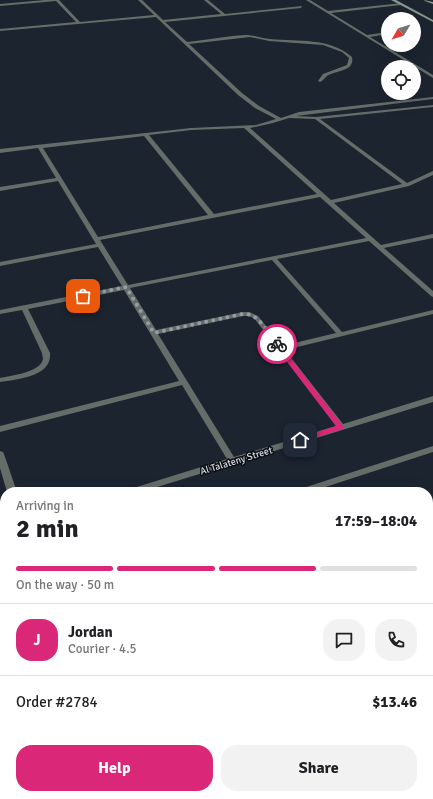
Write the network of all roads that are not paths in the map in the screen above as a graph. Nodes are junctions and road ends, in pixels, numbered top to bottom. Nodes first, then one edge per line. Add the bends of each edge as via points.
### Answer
1 (57, 0) edge
2 (140, 0) edge
3 (206, 0) edge
4 (308, 0) edge
5 (393, 0) edge
6 (426, 0) edge
7 (433, 3) edge
8 (401, 4) junction
9 (0, 5) edge
10 (301, 7) dead end
11 (328, 12) junction
12 (224, 15) junction
13 (157, 16) junction
14 (433, 21) edge
15 (163, 22) junction
16 (79, 23) junction
17 (0, 30) edge
18 (381, 34) edge
19 (366, 36) junction
20 (186, 43) junction
21 (433, 78) edge
22 (320, 81) dead end
23 (433, 98) edge
24 (433, 106) edge
25 (288, 116) junction
26 (316, 118) junction
27 (281, 120) junction
28 (246, 127) junction
29 (145, 134) junction
30 (40, 147) junction
31 (0, 152) edge
32 (433, 173) edge
33 (60, 179) junction
34 (407, 185) junction
35 (0, 189) edge
36 (321, 195) junction
37 (329, 202) junction
38 (212, 216) junction
39 (433, 236) edge
40 (370, 239) junction
41 (98, 242) junction
42 (380, 247) junction
43 (273, 258) junction
44 (0, 264) edge
45 (126, 287) junction
46 (433, 295) edge
47 (24, 307) junction
48 (0, 312) edge
49 (433, 312) edge
50 (154, 333) junction
51 (340, 334) junction
52 (280, 349) junction
53 (0, 380) edge
54 (184, 382) junction
55 (433, 399) edge
56 (341, 427) junction
57 (0, 429) edge
58 (433, 449) edge
59 (0, 454) edge
60 (232, 461) junction
61 (10, 487) edge
62 (146, 487) edge
63 (315, 487) edge

1 - 9 street
1 - 16 street
2 - 13 street
3 - 12 street
4 - 11 street
5 - 8 main road
6 - 7 main road
8 - 11 street
8 - 14 main road
10 - 12 street
11 - 19 street
12 - 15 street
13 - 15 street
13 - 16 street
15 - 20 street
16 - 17 street
18 - 19 street
19 - 21 street
20 - 22 street via 252,36 317,44 349,56 352,61 348,66 326,75
20 - 27 street via 248,100
23 - 25 street via 303,112
24 - 26 street
25 - 26 street
25 - 27 street
26 - 34 street
27 - 28 street
28 - 29 street
28 - 36 street
29 - 30 street
29 - 38 street
30 - 31 street
30 - 33 street
32 - 34 street
33 - 35 street
33 - 41 street
34 - 37 street
36 - 37 street
36 - 38 street
37 - 40 street
38 - 41 street
39 - 42 street
40 - 42 street
40 - 43 street
41 - 44 street
41 - 45 street
42 - 46 street
43 - 45 street
43 - 51 street
45 - 47 street
45 - 50 street
47 - 48 street
47 - 53 street via 46,353 46,362 32,373
49 - 51 street
50 - 52 street via 249,314 256,317
50 - 54 street
51 - 52 street
52 - 56 street
54 - 57 street
54 - 60 street
55 - 56 street, Al Talateny Street
56 - 60 street, Al Talateny Street
58 - 63 street
59 - 61 street
60 - 62 street, Al Talateny Street

